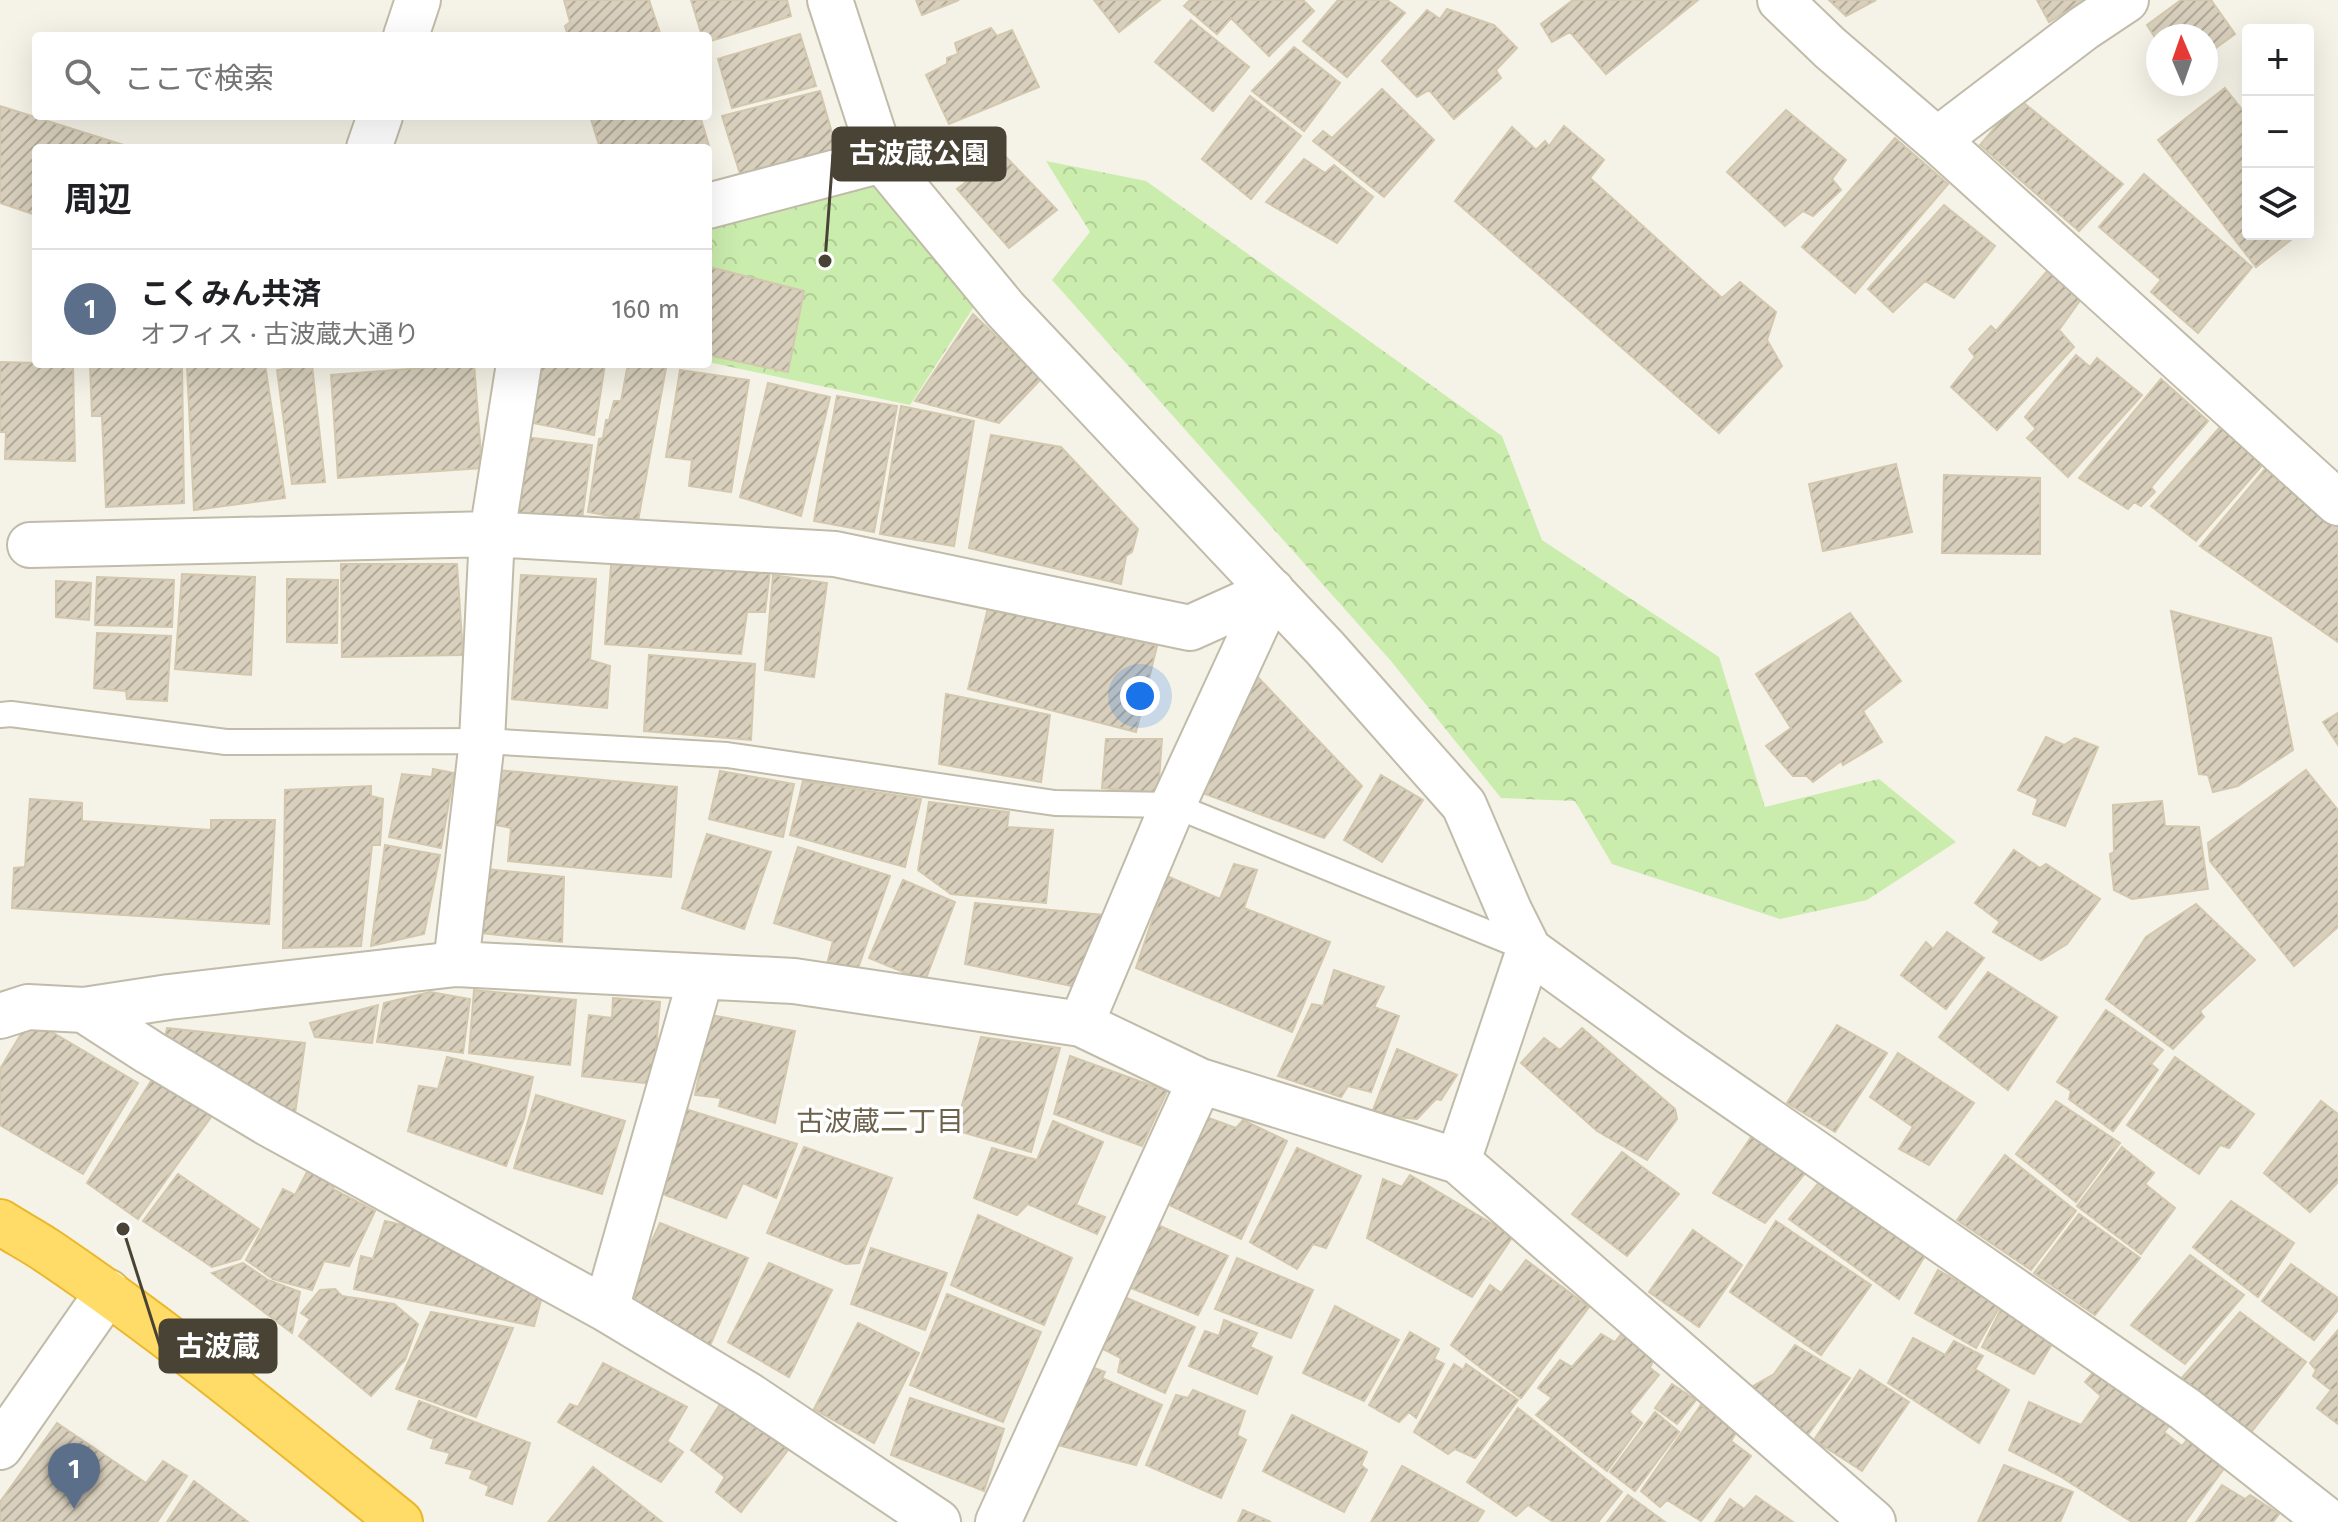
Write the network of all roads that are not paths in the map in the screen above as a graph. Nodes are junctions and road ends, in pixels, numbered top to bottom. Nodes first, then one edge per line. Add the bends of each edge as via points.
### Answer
1 (418, 0) edge
2 (830, 0) edge
3 (1780, 0) edge
4 (2126, 0) edge
5 (407, 32) edge
6 (379, 120) edge
7 (1937, 140) junction
8 (370, 144) edge
9 (882, 160) junction
10 (712, 205) edge
11 (518, 368) edge
12 (2338, 503) edge
13 (492, 534) junction
14 (30, 545) dead end
15 (1272, 591) junction
16 (0, 715) edge
17 (482, 741) junction
18 (1173, 805) junction
19 (1529, 950) junction
20 (456, 964) junction
21 (701, 977) junction
22 (84, 1010) junction
23 (0, 1016) edge
24 (1081, 1024) junction
25 (1200, 1081) junction
26 (1458, 1161) junction
27 (0, 1222) edge
28 (108, 1292) junction
29 (606, 1309) junction
30 (0, 1447) edge
31 (400, 1522) edge
32 (938, 1522) edge
33 (998, 1522) edge
34 (1873, 1522) edge
35 (2329, 1522) edge

1 - 5 street
2 - 9 street
3 - 7 street
4 - 7 street
6 - 8 street
7 - 12 street
9 - 10 street
9 - 15 street via 1005,309
11 - 13 street
13 - 14 street
13 - 15 street via 835,554 1190,628
13 - 17 street
15 - 18 street
15 - 19 street via 1464,805
16 - 17 lane via 226,742
17 - 18 lane via 727,755 1055,803
17 - 20 street
18 - 19 lane
18 - 24 street
19 - 26 street
19 - 35 street via 2185,1409
20 - 21 street
20 - 22 street
21 - 24 street via 794,981
21 - 29 street
22 - 23 street via 28,1007
22 - 29 street via 269,1124
24 - 25 street
25 - 26 street
25 - 33 street
26 - 34 street
27 - 28 highway
28 - 30 street
28 - 31 highway
29 - 32 street via 747,1394

